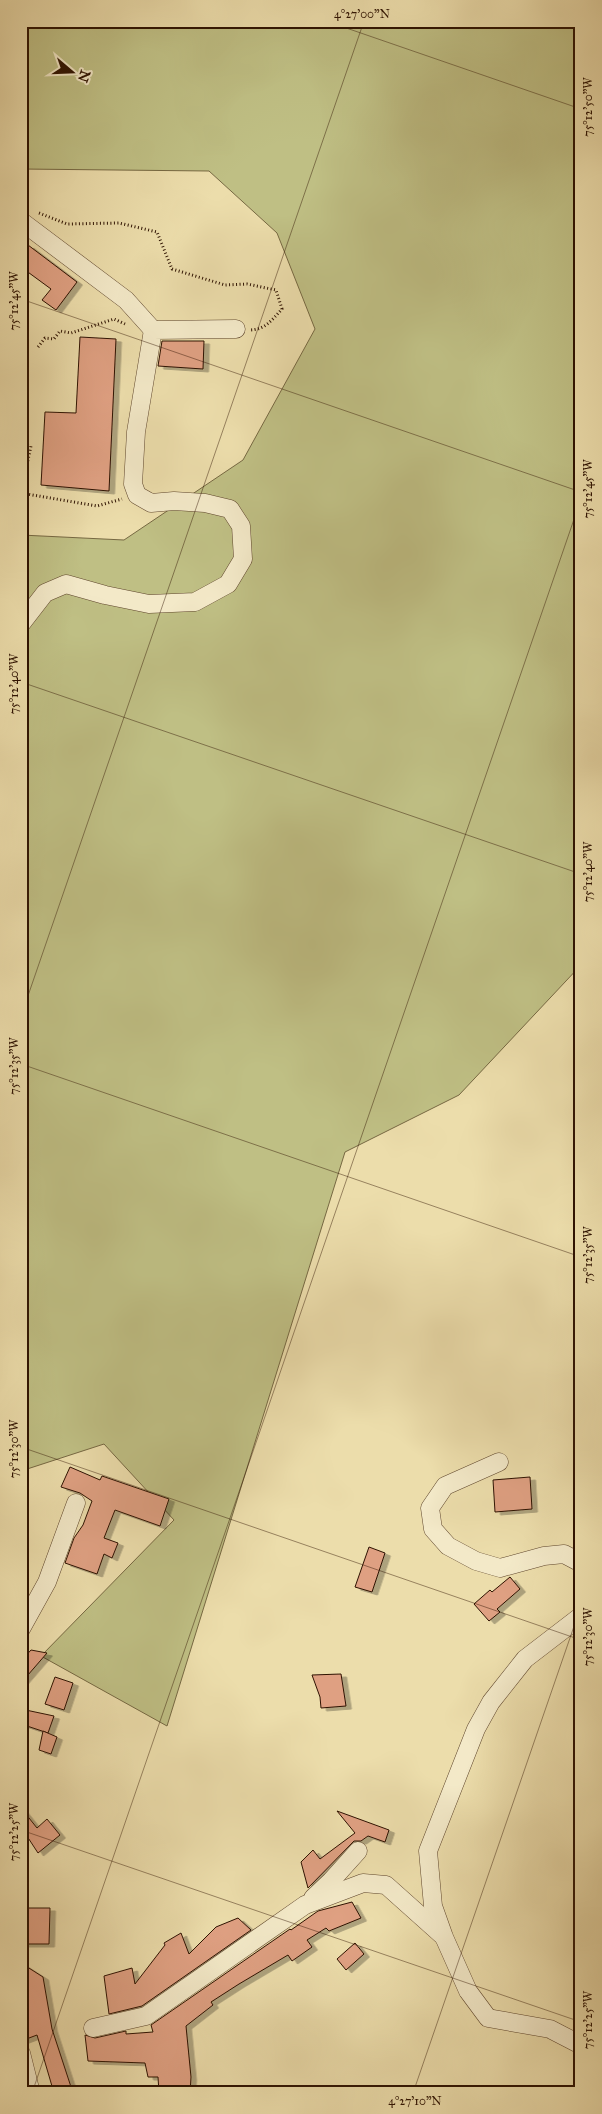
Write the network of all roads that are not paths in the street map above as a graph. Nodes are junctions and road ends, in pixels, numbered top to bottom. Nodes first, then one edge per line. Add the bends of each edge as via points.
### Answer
1 (26, 215) edge
2 (236, 329) road end
3 (153, 330) junction
4 (21, 624) edge
5 (499, 1462) dead end
6 (76, 1503) dead end
7 (581, 1563) edge
8 (581, 1616) edge
9 (21, 1629) edge
10 (358, 1851) dead end
11 (305, 1905) junction
12 (444, 1937) junction
13 (93, 2028) dead end
14 (581, 2045) edge
15 (21, 2053) edge
16 (31, 2093) edge

1 - 3 street via 126,300
2 - 3 street
3 - 4 street via 136,432 133,484 137,495 151,503 174,501 230,508 241,526 243,559 228,584 194,602 149,604 105,596 66,584 45,593
5 - 7 street via 445,1486 430,1508 438,1534 448,1546 476,1561 500,1568 564,1554
6 - 9 street via 47,1582
8 - 12 street via 525,1659 491,1702 476,1729 428,1851 433,1906
10 - 11 street
11 - 12 street via 363,1882 386,1885
11 - 13 street via 146,2016
12 - 14 street via 468,1991 488,2018 550,2029
15 - 16 street

